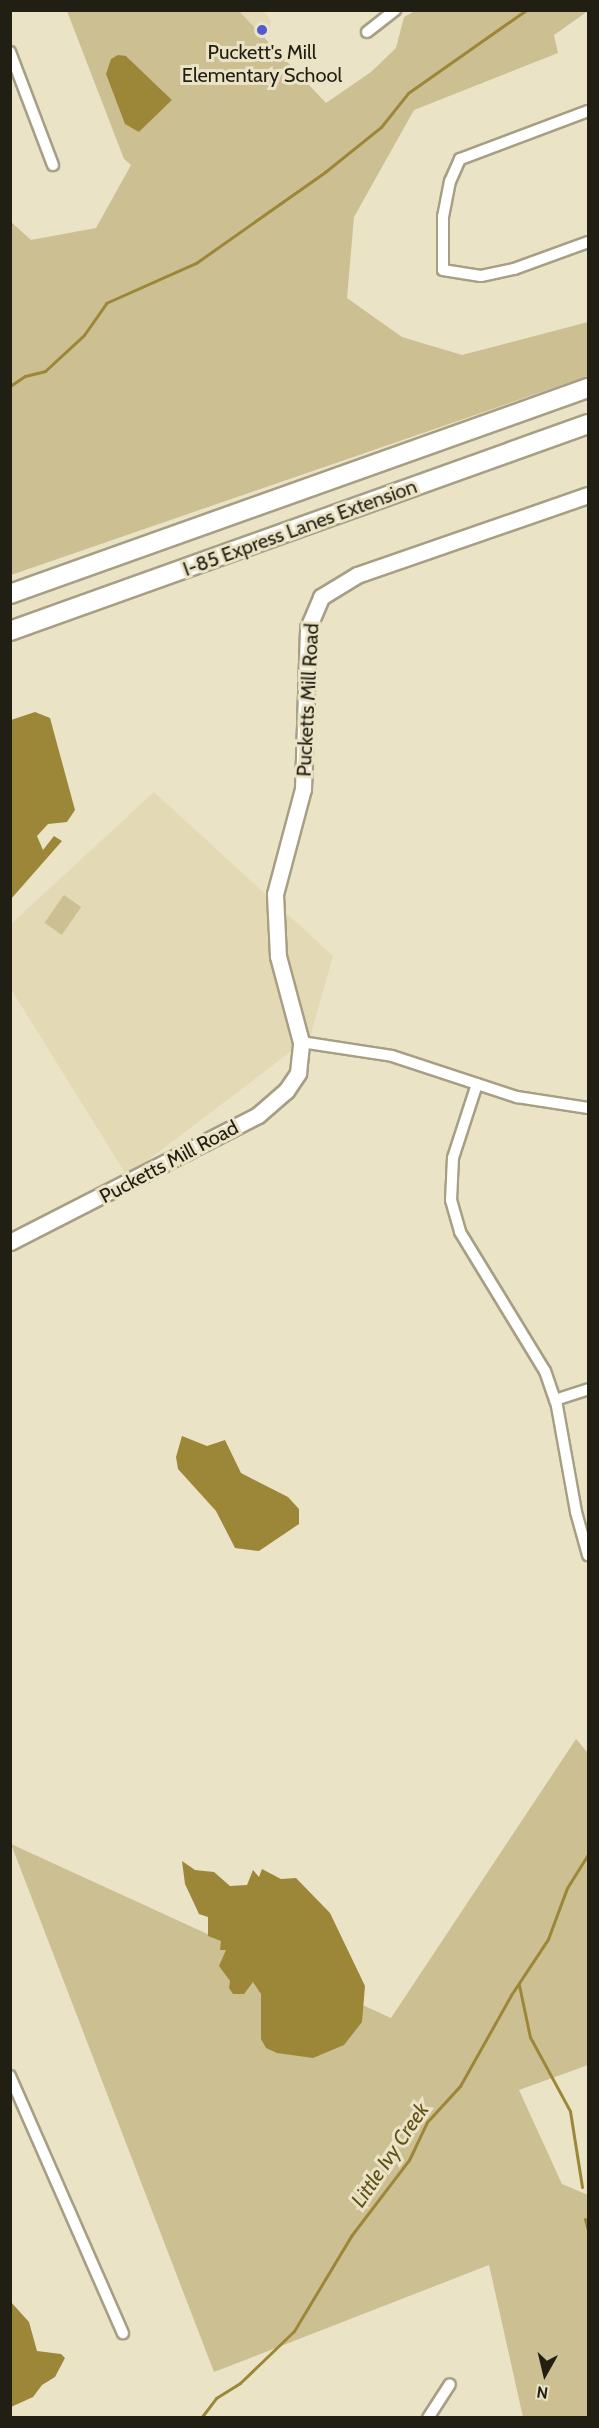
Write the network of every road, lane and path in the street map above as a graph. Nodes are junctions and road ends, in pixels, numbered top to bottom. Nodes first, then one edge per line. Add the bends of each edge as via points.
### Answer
1 (395, 10) edge
2 (368, 32) dead end
3 (10, 52) edge
4 (588, 111) edge
5 (53, 165) dead end
6 (588, 242) edge
7 (588, 388) edge
8 (588, 424) edge
9 (588, 495) edge
10 (10, 594) edge
11 (10, 631) edge
12 (301, 1042) junction
13 (477, 1084) junction
14 (588, 1108) edge
15 (10, 1242) edge
16 (588, 1389) edge
17 (555, 1400) junction
18 (588, 1551) edge
19 (10, 2076) edge
20 (123, 2333) dead end
21 (450, 2384) dead end
22 (428, 2418) edge

1 - 2 street
3 - 5 street
4 - 6 street via 460,159 450,181 443,216 443,270 481,276 514,269
7 - 10 highway, I-85 Express Lanes Extension
8 - 11 highway, I-85 Express Lanes Extension
9 - 12 street, Pucketts Mill Road via 357,574 335,585 314,609 308,639 303,789 275,894 278,956
12 - 13 street via 392,1056
12 - 15 street, Pucketts Mill Road via 302,1057 294,1079 258,1115
13 - 14 street via 529,1100
13 - 17 street via 453,1158 451,1200 460,1232 545,1371
16 - 17 street
17 - 18 street
19 - 20 street
21 - 22 street

